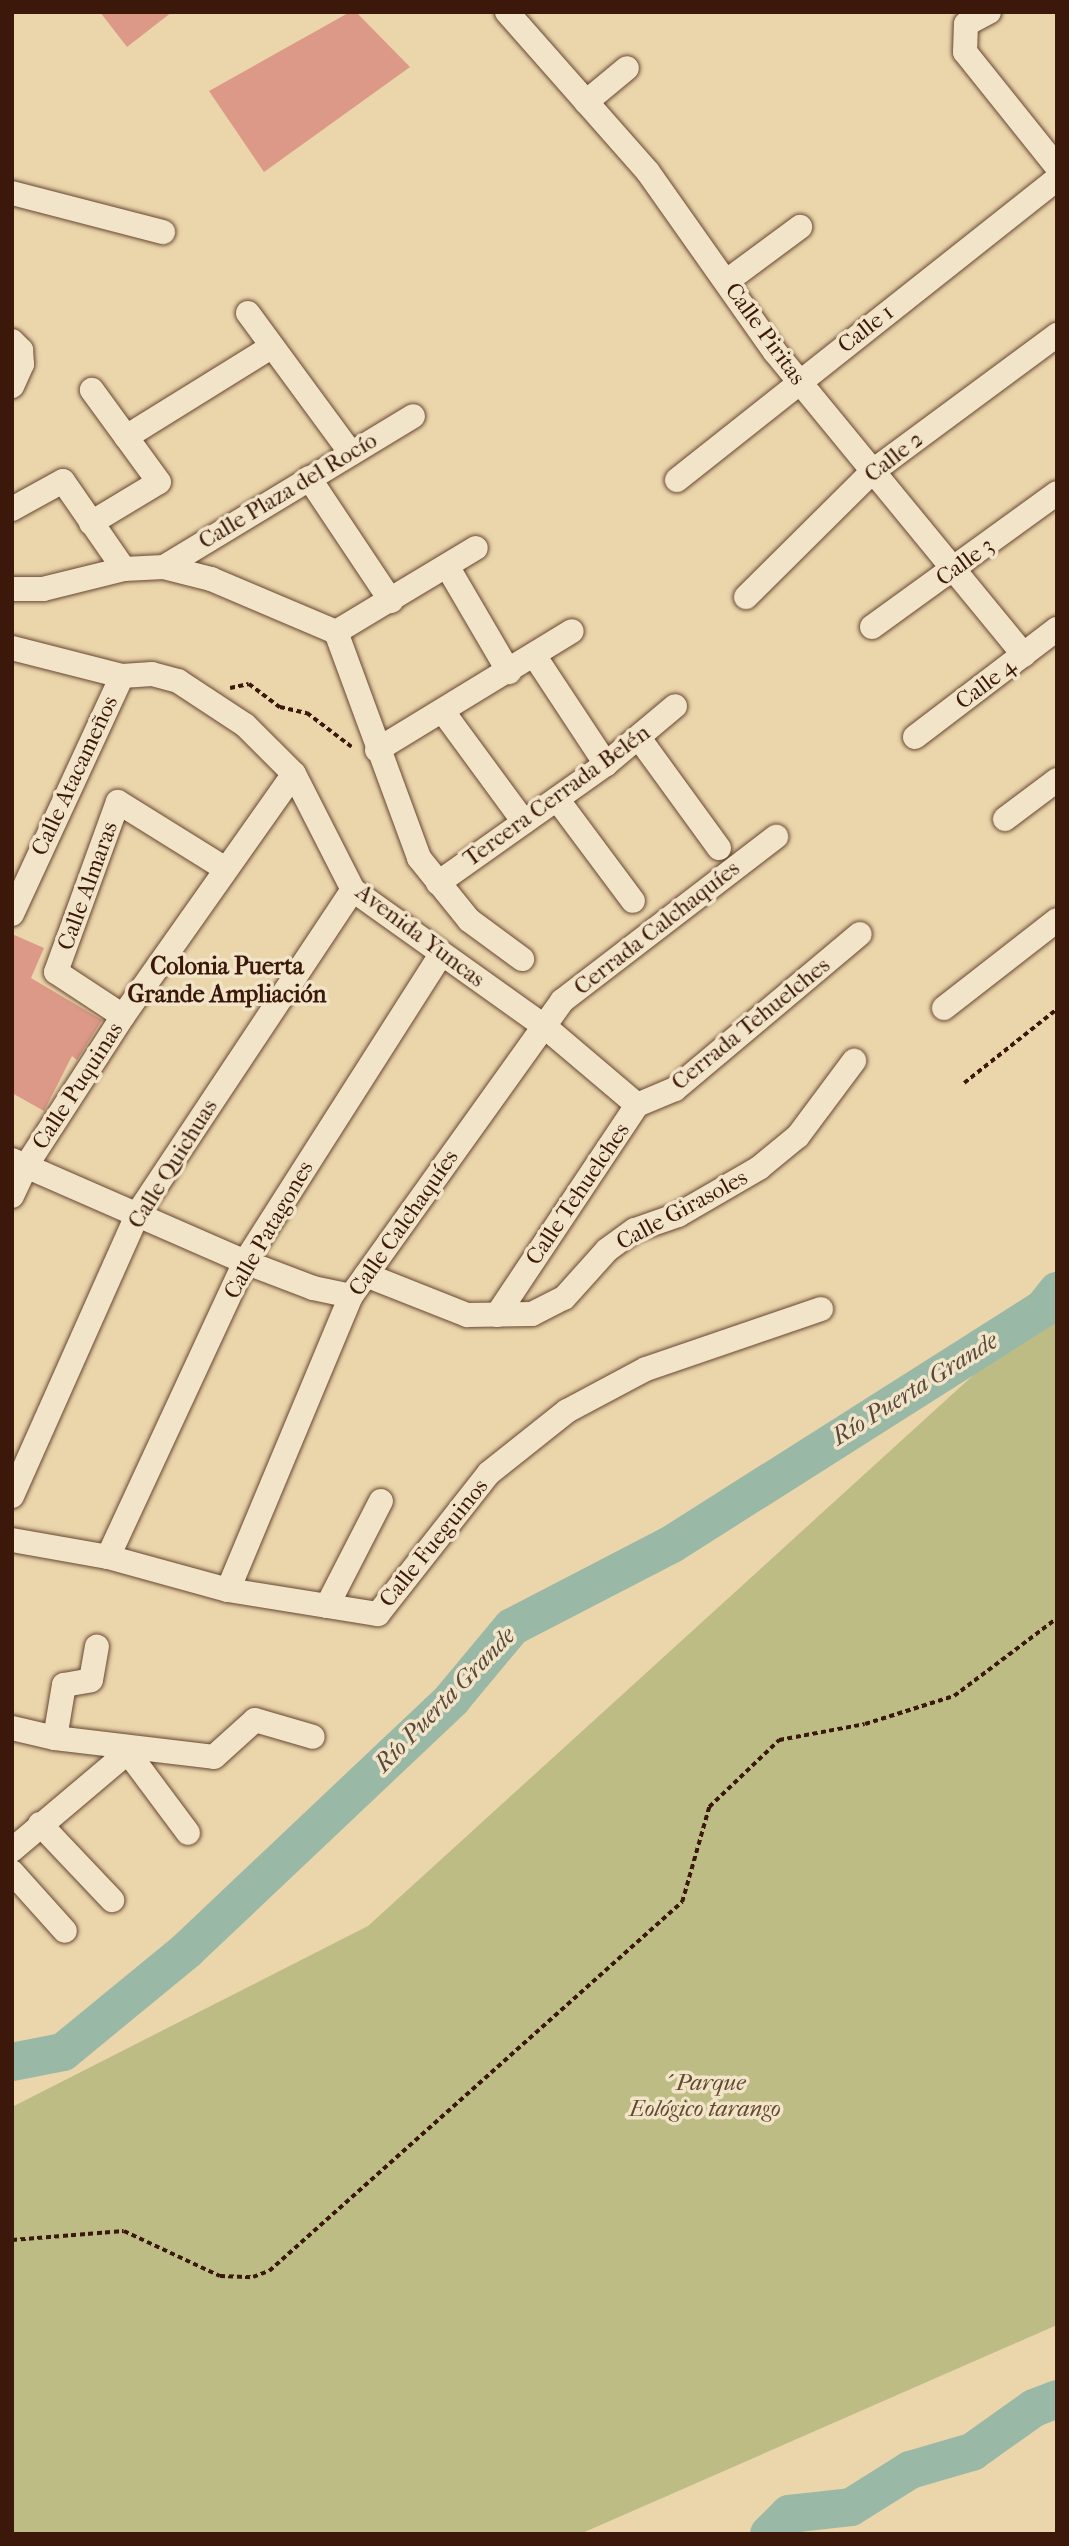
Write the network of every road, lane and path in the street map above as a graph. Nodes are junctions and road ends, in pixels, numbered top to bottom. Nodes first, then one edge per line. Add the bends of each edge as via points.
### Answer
1 (507, 12) edge
2 (989, 12) edge
3 (627, 68) dead end
4 (586, 102) junction
5 (1057, 167) edge
6 (1057, 178) edge
7 (12, 193) edge
8 (800, 227) dead end
9 (163, 232) dead end
10 (727, 281) junction
11 (248, 313) dead end
12 (1057, 335) edge
13 (12, 341) edge
14 (271, 347) junction
15 (799, 382) junction
16 (12, 386) edge
17 (92, 390) dead end
18 (413, 416) dead end
19 (126, 436) junction
20 (351, 453) junction
21 (873, 471) junction
22 (309, 478) junction
23 (677, 480) dead end
24 (1057, 493) edge
25 (12, 509) edge
26 (91, 523) junction
27 (476, 548) dead end
28 (164, 566) junction
29 (447, 566) junction
30 (124, 569) junction
31 (955, 570) junction
32 (12, 589) edge
33 (746, 597) dead end
34 (391, 601) junction
35 (872, 627) dead end
36 (1057, 629) edge
37 (572, 631) dead end
38 (336, 632) junction
39 (12, 648) edge
40 (534, 655) junction
41 (1024, 655) junction
42 (509, 672) junction
43 (122, 676) junction
44 (200, 694) junction
45 (675, 706) dead end
46 (444, 713) junction
47 (915, 737) dead end
48 (639, 738) junction
49 (375, 746) junction
50 (606, 764) junction
51 (294, 774) junction
52 (1057, 779) edge
53 (557, 799) junction
54 (1005, 819) dead end
55 (524, 822) junction
56 (776, 837) dead end
57 (719, 848) dead end
58 (224, 868) junction
59 (439, 883) junction
60 (353, 890) junction
61 (633, 901) dead end
62 (12, 914) edge
63 (1057, 920) edge
64 (860, 934) dead end
65 (440, 956) junction
66 (522, 959) dead end
67 (944, 1007) dead end
68 (1057, 1009) edge
69 (123, 1016) junction
70 (544, 1026) junction
71 (854, 1061) dead end
72 (964, 1083) dead end
73 (637, 1105) junction
74 (19, 1163) edge
75 (12, 1196) edge
76 (138, 1213) junction
77 (245, 1262) junction
78 (366, 1275) junction
79 (351, 1296) junction
80 (821, 1309) dead end
81 (497, 1315) junction
82 (12, 1496) edge
83 (382, 1501) dead end
84 (12, 1541) edge
85 (108, 1557) junction
86 (228, 1590) junction
87 (327, 1606) junction
88 (1057, 1618) edge
89 (97, 1647) dead end
90 (12, 1728) edge
91 (313, 1737) dead end
92 (55, 1738) junction
93 (126, 1750) junction
94 (40, 1824) junction
95 (188, 1833) dead end
96 (12, 1850) edge
97 (12, 1872) edge
98 (112, 1900) dead end
99 (65, 1931) dead end
100 (12, 2240) edge

1 - 4 street, Calle Piritas
2 - 5 street via 966,24 965,52
3 - 4 street
4 - 10 street, Calle Piritas via 648,172
6 - 15 street, Calle 1
7 - 9 street
8 - 10 street
10 - 15 street, Calle Piritas
11 - 14 street
12 - 21 street, Calle 2
13 - 16 street via 21,350 22,364
14 - 19 street
14 - 20 street
15 - 21 street, Calle Piritas
15 - 23 street, Calle 1
17 - 19 street
18 - 20 street, Calle Plaza del Rocío
19 - 26 street via 159,482
20 - 22 street, Calle Plaza del Rocío
21 - 31 street, Calle Piritas
21 - 33 street, Calle 2
22 - 28 street, Calle Plaza del Rocío
22 - 34 street
24 - 31 street, Calle 3
25 - 26 street via 63,481
26 - 30 street
27 - 29 street
28 - 30 street
28 - 38 street via 211,579
29 - 34 street
29 - 42 street
30 - 32 street via 43,589
31 - 35 street, Calle 3
31 - 41 street, Calle Piritas
34 - 38 street
36 - 41 street, Calle 4
37 - 40 street
38 - 49 street
39 - 43 street, Avenida Yuncas
40 - 42 street
40 - 50 street
41 - 47 street, Calle 4
42 - 46 street
43 - 44 street, Avenida Yuncas via 152,674 178,681
43 - 62 street, Calle Atacameños
44 - 49 path via 249,684 280,706 307,713 349,741 356,755
44 - 51 street, Avenida Yuncas via 245,724
45 - 48 street, Tercera Cerrada Belén
46 - 49 street
46 - 55 street
48 - 50 street, Tercera Cerrada Belén
48 - 57 street
49 - 59 street via 419,858
50 - 53 street, Tercera Cerrada Belén
51 - 58 street, Calle Puquinas
51 - 60 street, Avenida Yuncas
52 - 54 street
53 - 55 street, Tercera Cerrada Belén
53 - 61 street
55 - 59 street, Tercera Cerrada Belén
56 - 70 street, Cerrada Calchaquíes via 611,961 562,1001
58 - 69 street, Calle Puquinas
58 - 69 street, Calle Almaras via 118,802 56,972
59 - 66 street via 469,920
60 - 65 street, Avenida Yuncas
60 - 76 street, Calle Quichuas
63 - 67 street
64 - 73 street, Cerrada Tehuelches via 675,1089
65 - 70 street, Avenida Yuncas
65 - 77 street, Calle Patagones
68 - 72 path
69 - 74 street, Calle Puquinas
70 - 73 street, Calle Tehuelches
70 - 78 street, Calle Calchaquíes
71 - 81 street, Calle Girasoles via 798,1136 759,1168 678,1214 635,1230 607,1250 564,1298 533,1314
73 - 81 street, Calle Tehuelches
74 - 75 street, Calle Puquinas
74 - 76 street
76 - 77 street
76 - 82 street, Calle Quichuas
77 - 79 street via 313,1288
77 - 85 street, Calle Patagones
78 - 79 street, Calle Calchaquíes
78 - 81 street, Calle Girasoles via 467,1315
79 - 86 street, Calle Calchaquíes
80 - 87 street, Calle Fueguinos via 646,1369 567,1412 489,1473 378,1614
83 - 87 street
84 - 85 street, Calle Fueguinos
85 - 86 street, Calle Fueguinos
86 - 87 street, Calle Fueguinos
88 - 100 path via 954,1696 865,1724 779,1740 709,1807 682,1902 269,2271 237,2278 220,2276 124,2231
89 - 92 street via 91,1680 64,1685
90 - 92 street
91 - 93 street via 255,1720 214,1758
92 - 93 street
93 - 94 street
93 - 95 street
94 - 96 street
94 - 98 street
97 - 99 street

